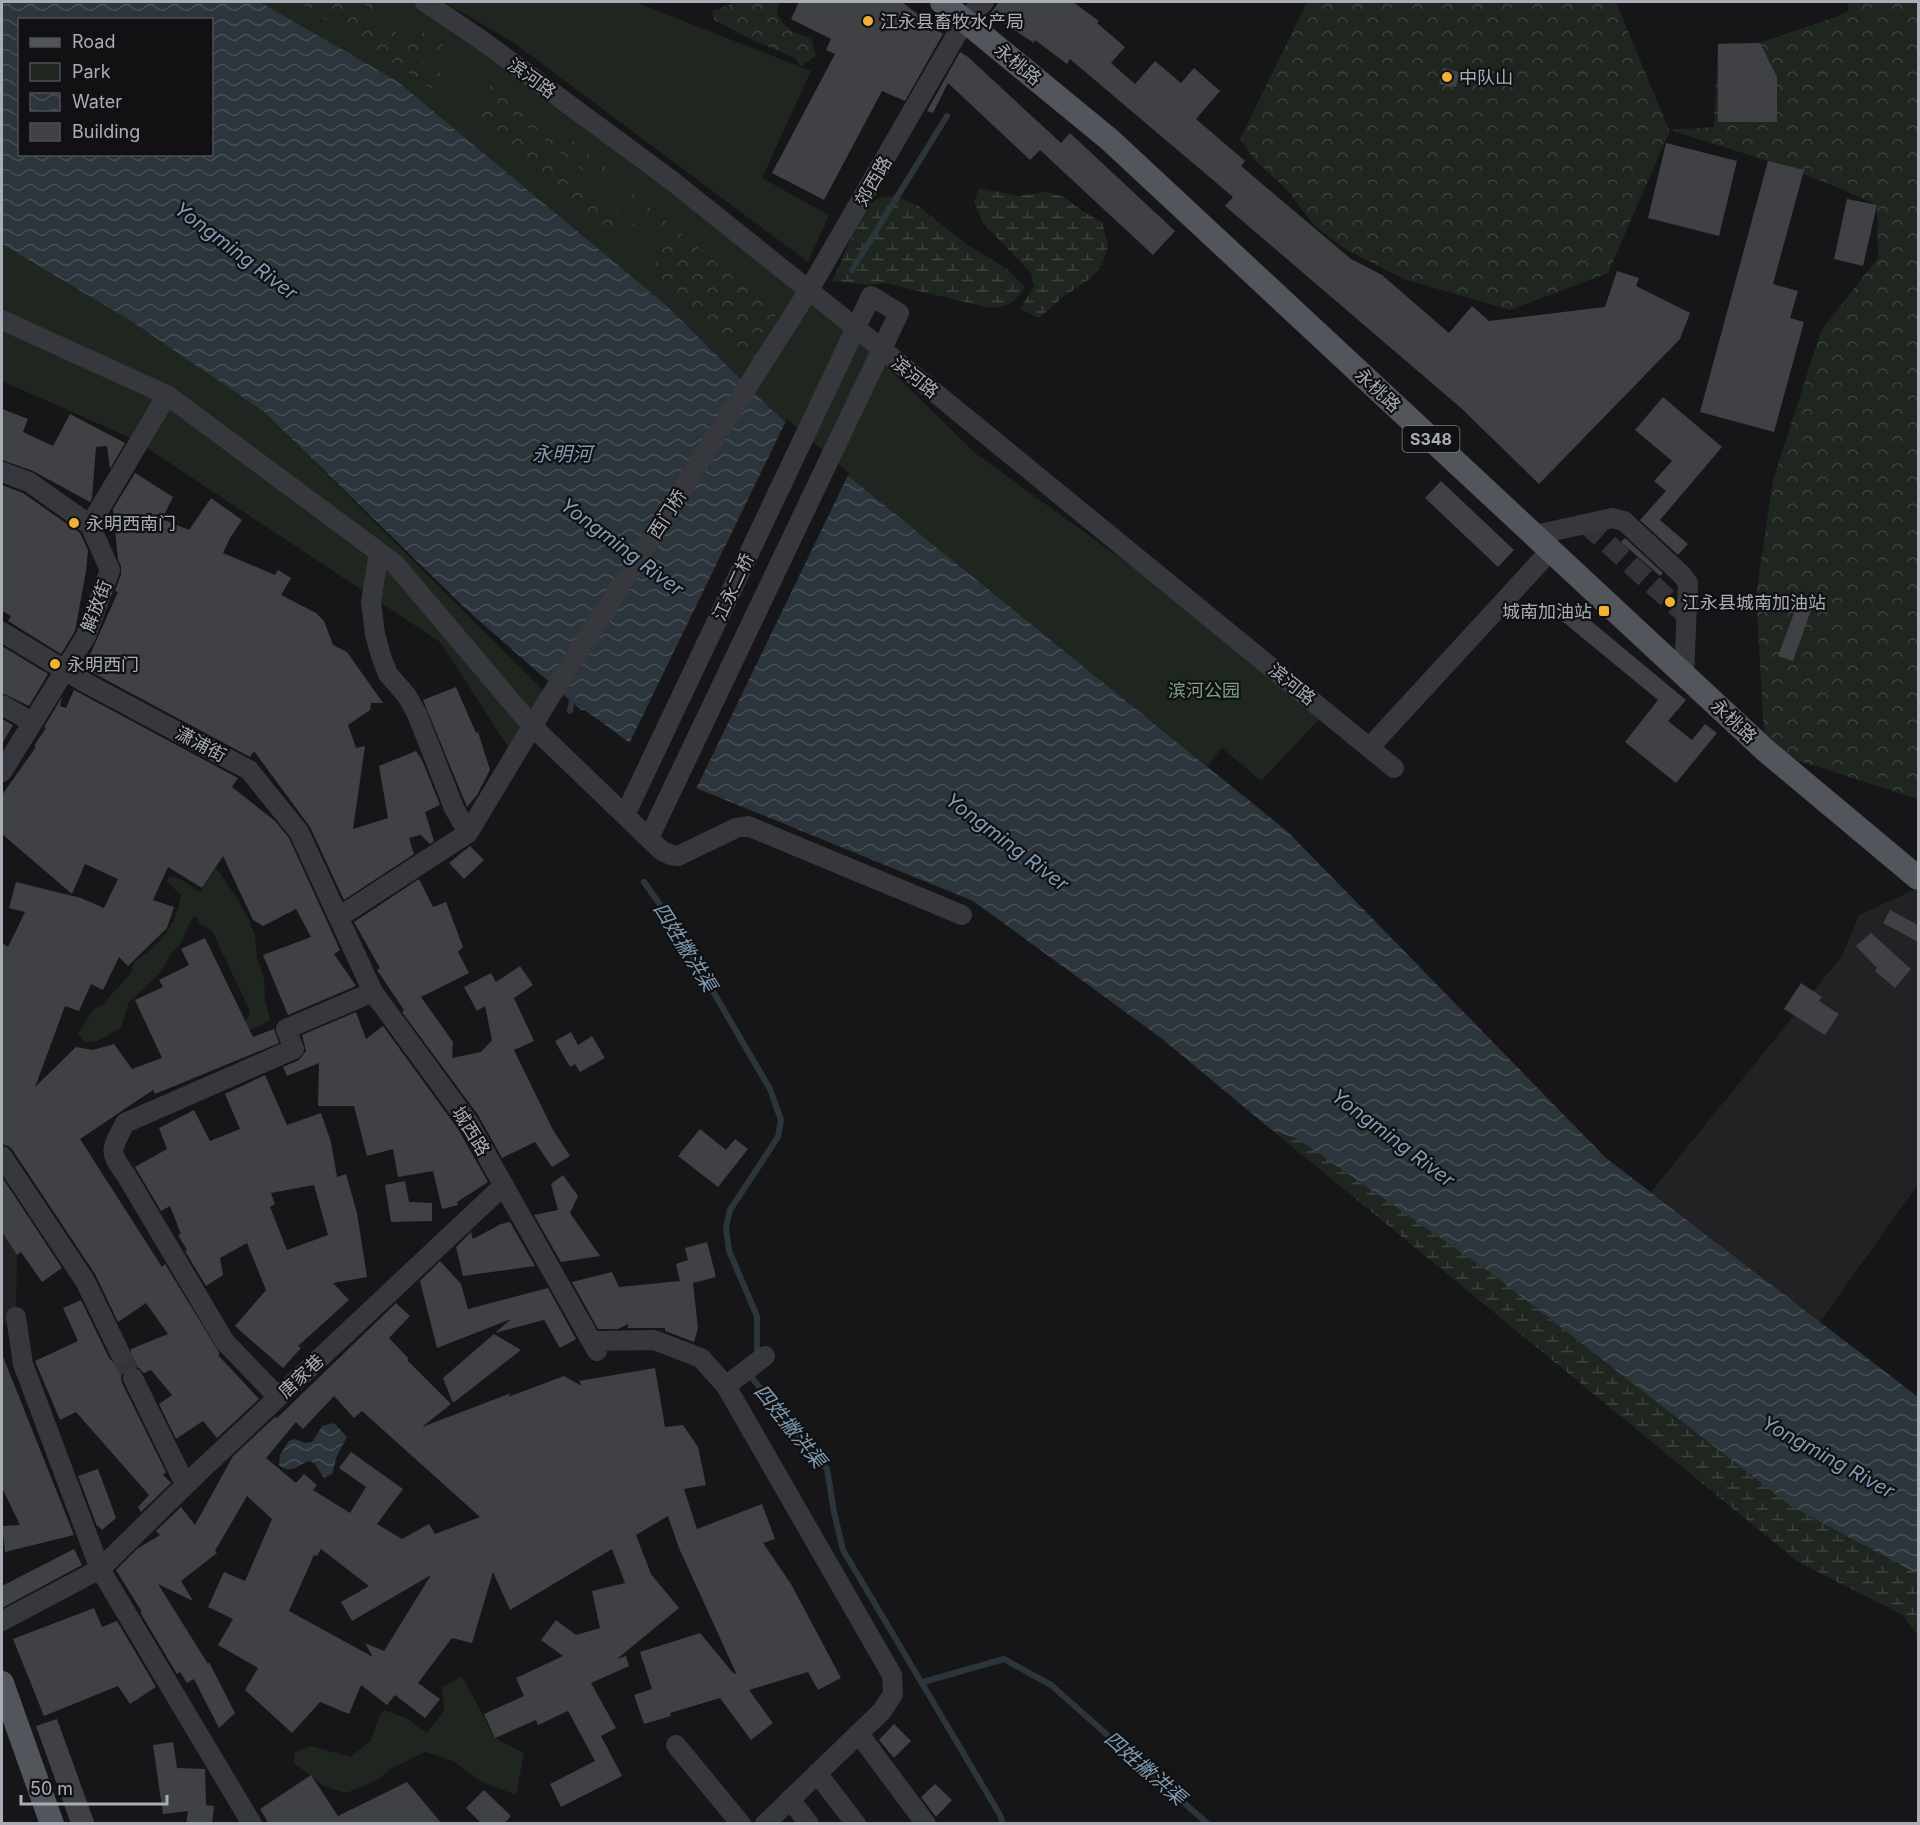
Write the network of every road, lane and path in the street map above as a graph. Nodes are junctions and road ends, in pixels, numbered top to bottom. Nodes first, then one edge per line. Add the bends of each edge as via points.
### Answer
1 (425, 2) edge
2 (942, 2) edge
3 (984, 2) edge
4 (965, 20) junction
5 (809, 290) junction
6 (2, 320) edge
7 (856, 328) junction
8 (882, 349) junction
9 (765, 363) joint
10 (167, 395) junction
11 (2, 472) edge
12 (90, 525) junction
13 (1543, 543) junction
14 (379, 552) junction
15 (2, 632) edge
16 (64, 669) junction
17 (1684, 674) junction
18 (2, 705) edge
19 (32, 722) junction
20 (532, 726) junction
21 (1369, 748) junction
22 (1394, 768) dead end
23 (2, 772) edge
24 (625, 815) junction
25 (468, 833) junction
26 (649, 838) junction
27 (1918, 878) edge
28 (962, 915) dead end
29 (339, 917) junction
30 (373, 992) junction
31 (2, 1156) edge
32 (504, 1185) junction
33 (16, 1317) dead end
34 (120, 1353) tunnel mouth
35 (765, 1356) dead end
36 (133, 1378) tunnel mouth
37 (734, 1380) junction
38 (278, 1397) junction
39 (186, 1485) junction
40 (100, 1569) junction
41 (2, 1621) edge
42 (2, 1683) edge
43 (859, 1734) junction
44 (676, 1745) dead end
45 (818, 1773) junction
46 (790, 1799) junction
47 (52, 1824) edge
48 (252, 1824) edge
49 (741, 1824) edge
50 (765, 1824) edge
51 (809, 1824) edge
52 (856, 1824) edge
53 (926, 1824) edge

1 - 5 street, 滨河路 via 671,180
2 - 4 main road, 永桃路 / S348
3 - 4 street, 郊西路
4 - 5 street, 郊西路
4 - 13 main road, 永桃路 / S348 via 1110,140
5 - 7 street, 滨河路
5 - 9 street, 郊西路
6 - 10 street
7 - 8 street, 滨河路
7 - 8 street, 江永二桥 via 871,296 899,313
7 - 24 street, 江永二桥
8 - 21 street, 滨河路
8 - 26 street, 江永二桥
9 - 20 street, 西门桥
10 - 12 street
10 - 14 street
11 - 12 street via 29,482
12 - 16 street, 解放街 via 110,570 86,636
13 - 17 main road, 永桃路 / S348
13 - 17 street via 1612,518 1624,521 1688,583
13 - 21 street
14 - 20 street via 395,564
14 - 25 street via 371,602 381,656 388,674 407,696 421,723 454,808
15 - 16 street, 潇浦街
16 - 19 street, 解放街
16 - 29 street, 潇浦街 via 249,770 299,832
17 - 27 main road, 永桃路 / S348 via 1766,750
18 - 19 street
19 - 23 street, 解放街
20 - 24 street
20 - 25 street, 西门桥
21 - 22 street, 滨河路
24 - 26 street
25 - 29 street
26 - 28 street via 662,851 678,856 748,825
29 - 30 street, 城西路
30 - 32 street, 城西路 via 468,1122
30 - 38 street via 286,1029 294,1049 125,1123 112,1148 114,1159 225,1342
31 - 34 street via 86,1281
32 - 37 street, 城西路 via 594,1346 654,1340 701,1358
32 - 38 street, 唐家巷
33 - 40 street via 23,1364
35 - 37 street
36 - 39 street
37 - 43 street via 892,1675 893,1694 882,1712
38 - 39 street, 唐家巷
39 - 40 street, 唐家巷
40 - 41 street, 唐家巷
40 - 48 street
42 - 47 main road
43 - 45 street
43 - 53 street
44 - 49 street
45 - 46 street
45 - 52 street
46 - 50 street
46 - 51 street

